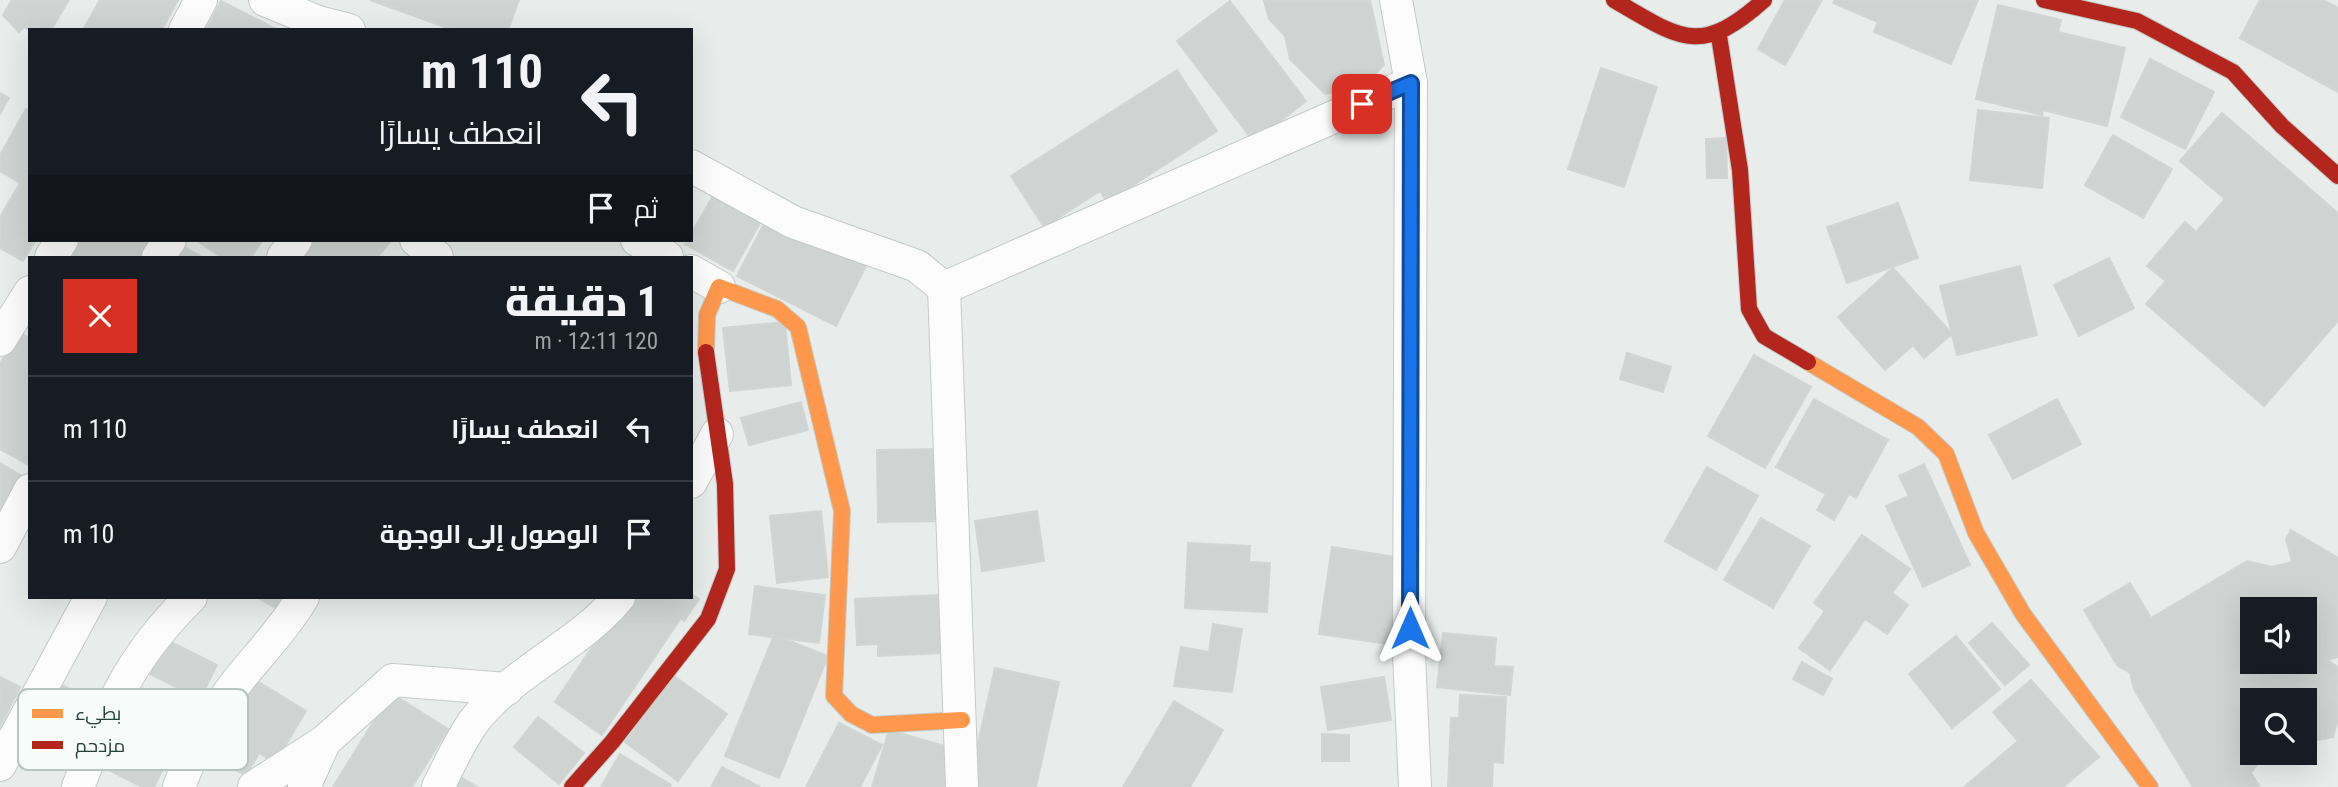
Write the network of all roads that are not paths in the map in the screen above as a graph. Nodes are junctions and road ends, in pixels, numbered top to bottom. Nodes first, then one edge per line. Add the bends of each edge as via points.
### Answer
1 (201, 0) edge
2 (265, 0) edge
3 (1396, 0) edge
4 (1614, 0) edge
5 (1764, 0) edge
6 (2044, 0) edge
7 (2143, 10) edge
8 (315, 26) edge
9 (186, 28) edge
10 (1718, 36) junction
11 (1411, 83) junction
12 (693, 167) edge
13 (2338, 176) edge
14 (294, 242) edge
15 (641, 242) edge
16 (284, 256) edge
17 (665, 256) edge
18 (693, 272) edge
19 (719, 287) junction
20 (944, 288) junction
21 (28, 295) edge
22 (0, 340) edge
23 (717, 434) junction
24 (693, 478) edge
25 (28, 493) edge
26 (0, 548) edge
27 (90, 599) edge
28 (189, 599) edge
29 (302, 599) edge
30 (617, 599) edge
31 (41, 689) edge
32 (120, 689) edge
33 (232, 689) edge
34 (507, 689) junction
35 (962, 720) junction
36 (18, 732) edge
37 (325, 741) junction
38 (0, 765) edge
39 (85, 770) edge
40 (185, 770) edge
41 (78, 787) edge
42 (179, 787) edge
43 (254, 787) edge
44 (304, 787) edge
45 (438, 787) edge
46 (572, 787) edge
47 (962, 787) edge
48 (1415, 787) edge
49 (2150, 787) edge

1 - 9 street
2 - 8 street
3 - 11 street
4 - 10 street via 1688,39
5 - 10 street
6 - 7 street
7 - 13 street via 2233,72
10 - 49 street via 1740,170 1749,309 1764,336 1918,427 1946,454 1976,533 2023,614
11 - 20 street
11 - 48 street via 1409,655
12 - 20 street via 793,222 917,267
14 - 16 street
15 - 17 street
18 - 19 street
19 - 23 street via 707,315 705,345
19 - 35 street via 777,309 798,327 842,511 834,696 851,714 872,725
20 - 35 street
21 - 22 street
23 - 24 street
23 - 46 street via 725,484 727,569 708,619
25 - 26 street
27 - 31 street
28 - 32 street via 162,626
29 - 33 street via 285,627
30 - 34 street via 606,613
34 - 37 street via 393,680
34 - 45 street via 474,721
35 - 47 street
36 - 38 street
37 - 43 street
37 - 44 street
39 - 41 street
40 - 42 street

